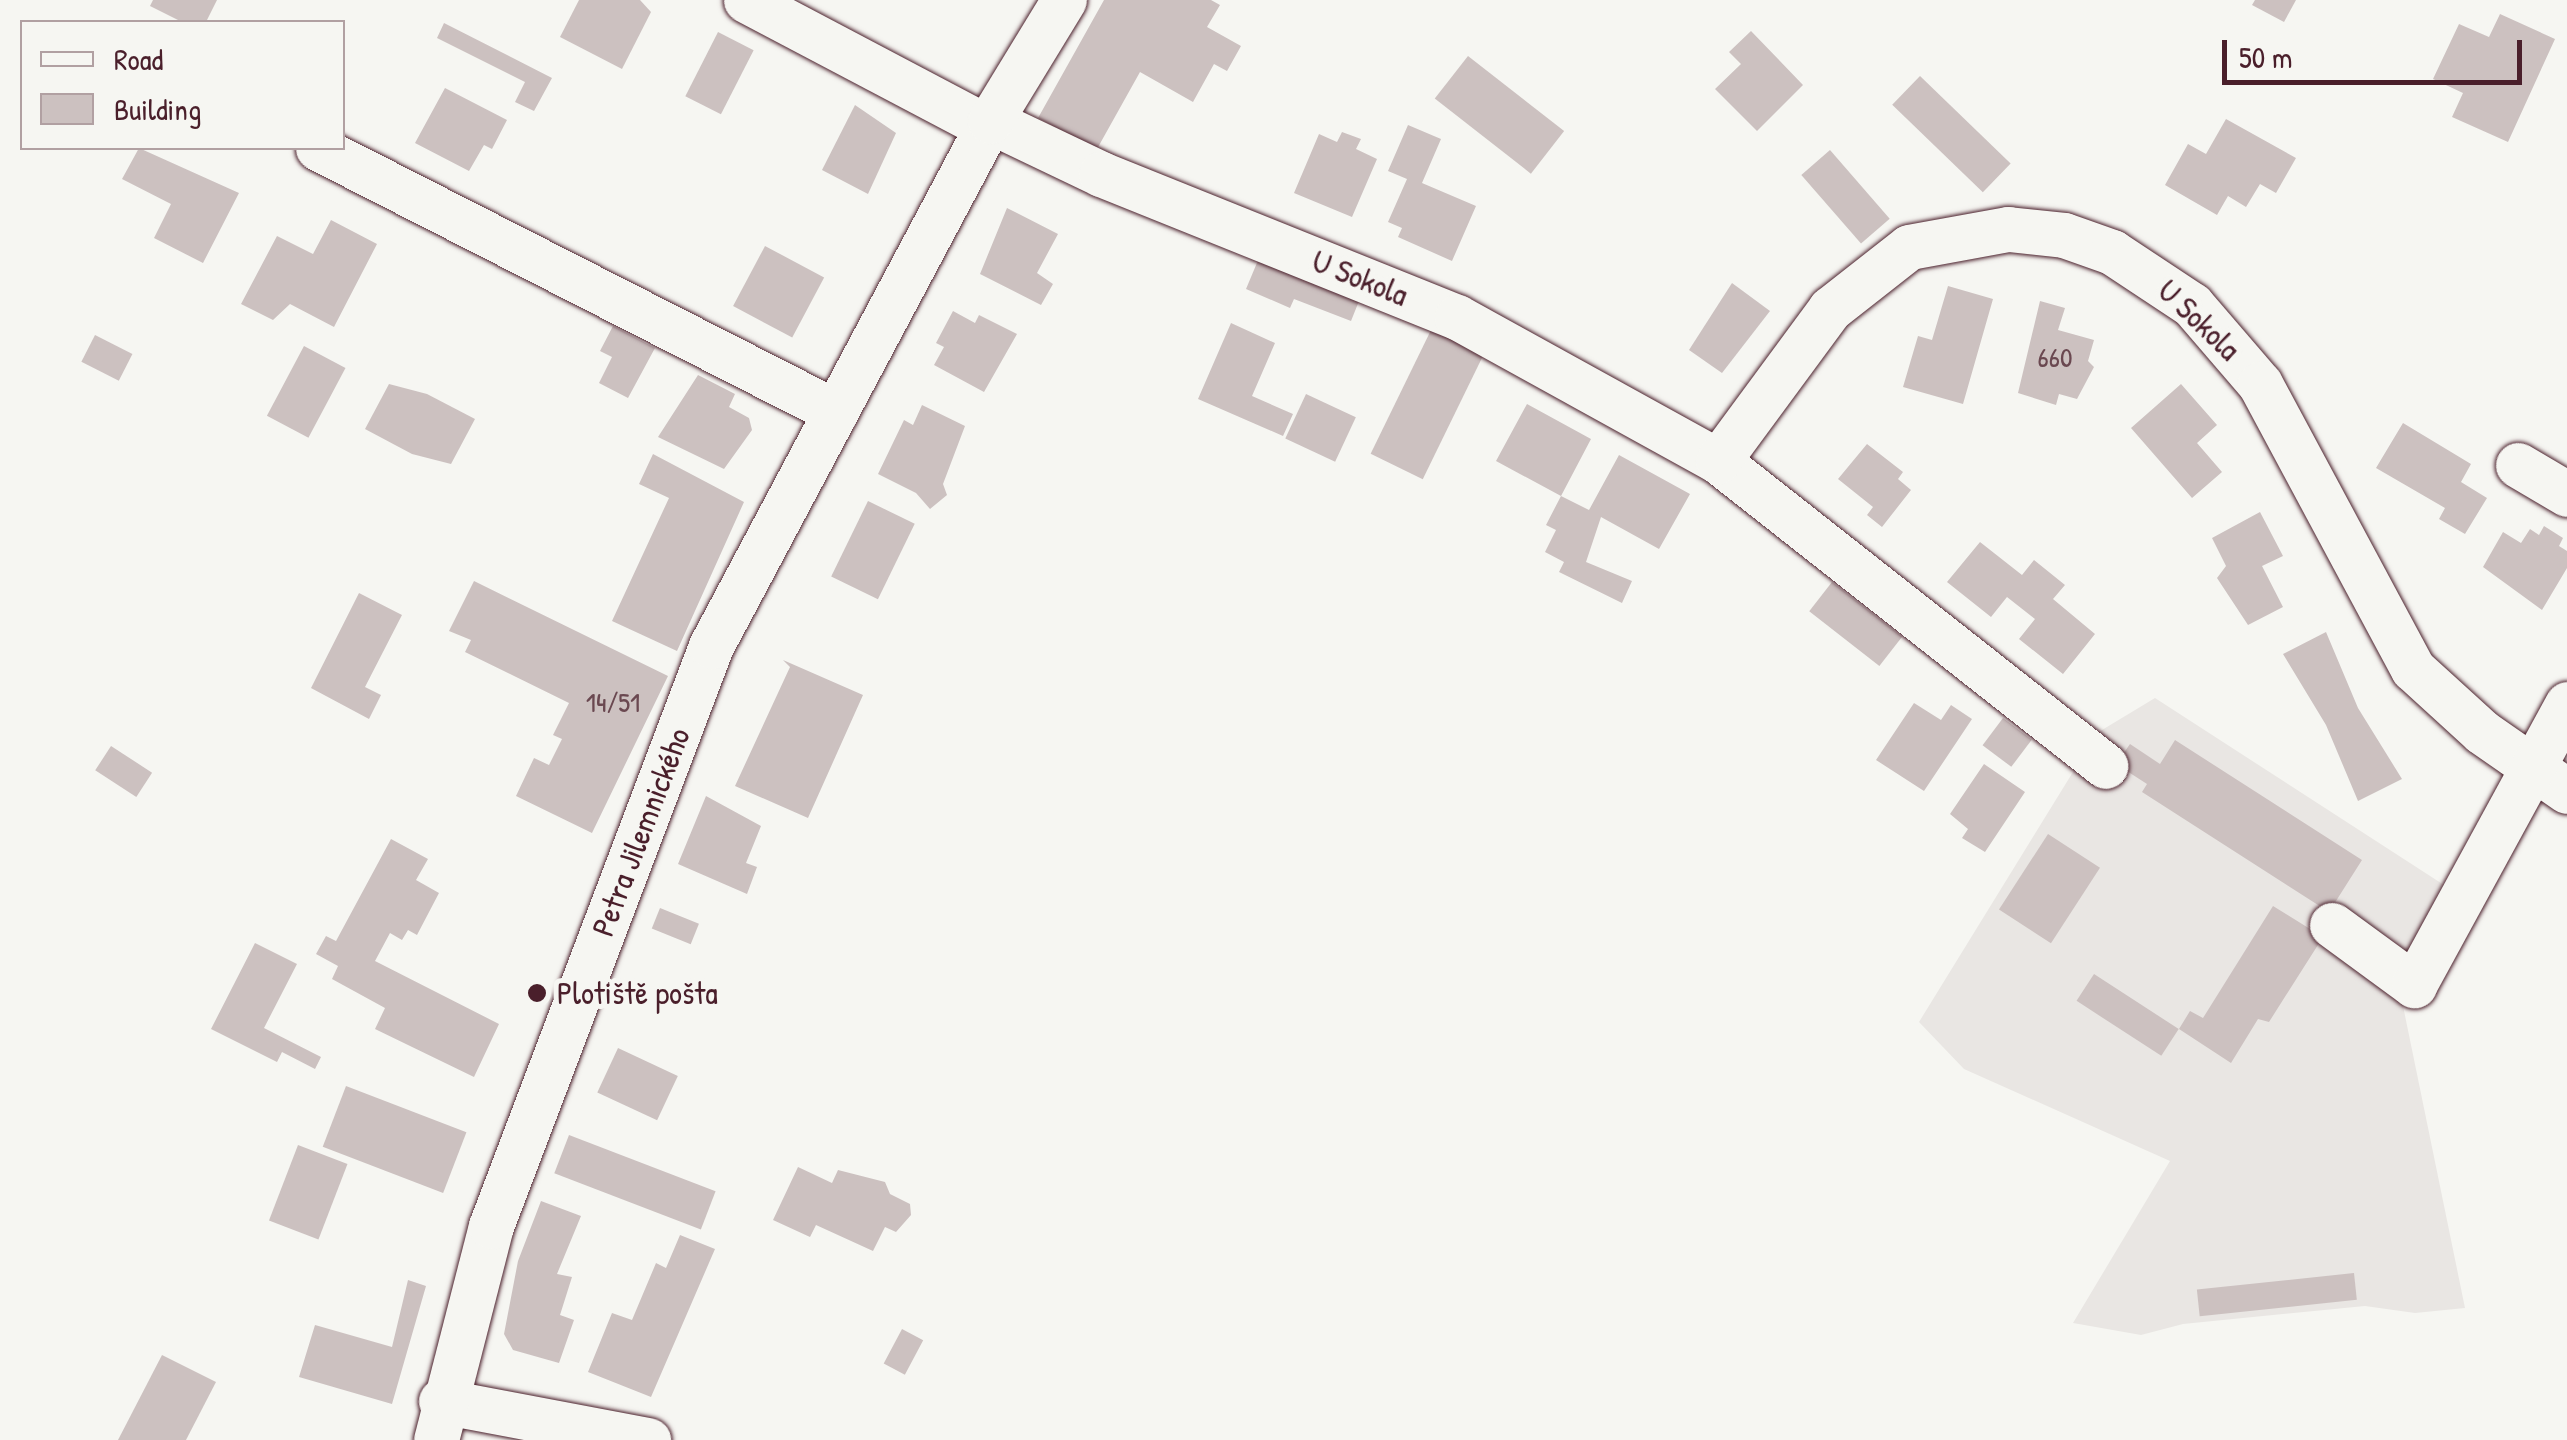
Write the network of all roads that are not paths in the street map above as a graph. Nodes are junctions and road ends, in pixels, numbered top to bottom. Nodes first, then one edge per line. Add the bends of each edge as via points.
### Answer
1 (746, 0) edge
2 (1064, 0) edge
3 (988, 124) junction
4 (322, 150) edge
5 (836, 412) junction
6 (1718, 461) junction
7 (2518, 464) dead end
8 (2567, 494) edge
9 (2567, 704) edge
10 (2106, 766) dead end
11 (2549, 779) edge
12 (2332, 924) dead end
13 (438, 1420) edge
14 (648, 1440) edge

1 - 3 street, U Sokola
2 - 3 street, Petra Jilemnického
3 - 5 street, Petra Jilemnického
3 - 6 street, U Sokola via 1457,318
4 - 5 street
5 - 13 street, Petra Jilemnického via 712,646 491,1226
6 - 10 street, U Sokola
6 - 11 street, U Sokola via 1830,309 1909,248 2008,229 2064,235 2112,252 2192,305 2260,384 2413,670
7 - 8 street
9 - 11 street
11 - 12 street via 2414,986
13 - 14 street

